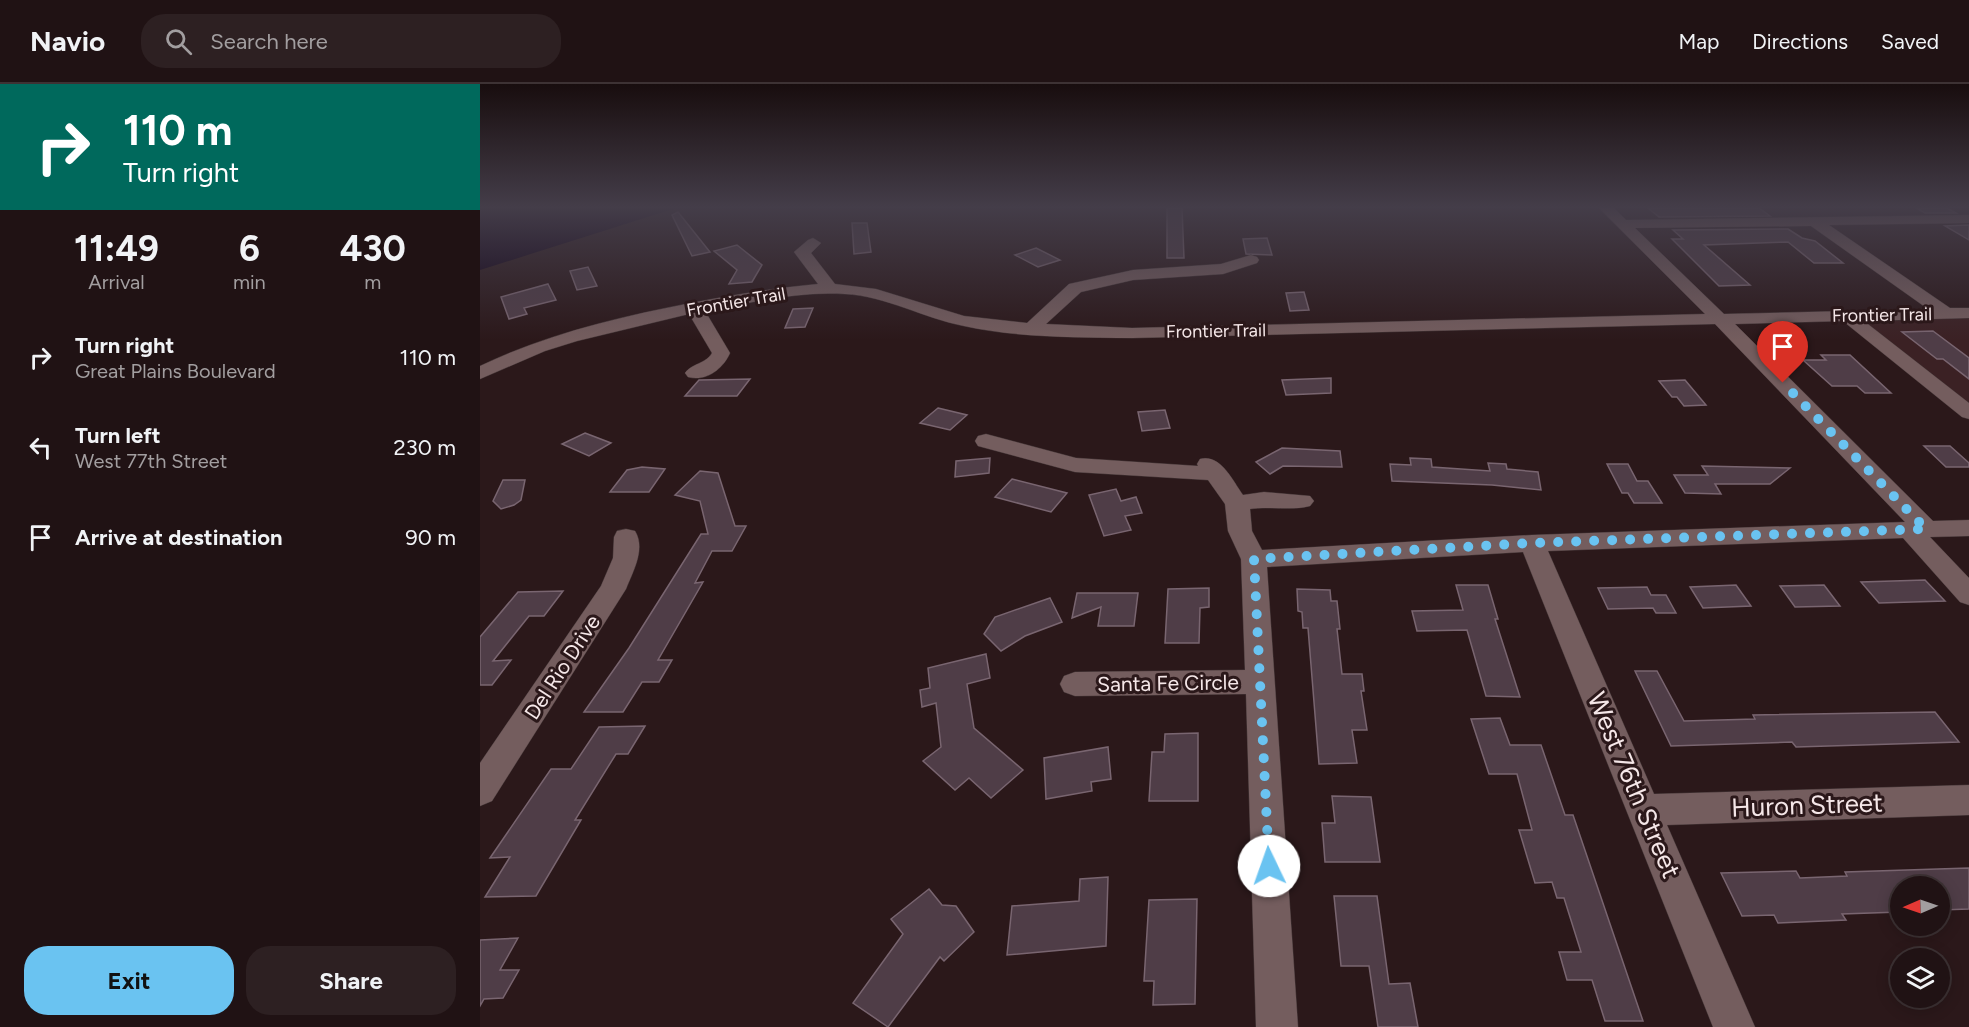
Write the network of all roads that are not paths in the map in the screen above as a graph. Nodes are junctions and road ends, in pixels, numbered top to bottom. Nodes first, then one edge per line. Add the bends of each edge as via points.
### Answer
1 (802, 252) edge
2 (1651, 252) edge
3 (1858, 252) edge
4 (1251, 260) dead end
5 (830, 289) junction
6 (694, 308) junction
7 (1969, 313) edge
8 (1947, 314) junction
9 (1847, 316) junction
10 (1719, 318) junction
11 (1031, 329) junction
12 (480, 373) edge
13 (695, 373) dead end
14 (1969, 413) edge
15 (986, 441) dead end
16 (1302, 501) dead end
17 (1238, 503) junction
18 (1969, 528) edge
19 (1917, 529) junction
20 (626, 537) dead end
21 (1532, 543) junction
22 (1254, 559) junction
23 (1969, 595) edge
24 (1260, 682) junction
25 (1075, 684) dead end
26 (480, 791) edge
27 (1969, 800) edge
28 (1645, 810) junction
29 (1277, 1027) edge
30 (1734, 1027) edge

1 - 5 street
2 - 10 street
3 - 8 street
4 - 11 street via 1223,269 1133,275 1075,288
5 - 6 street, Frontier Trail
5 - 11 street, Frontier Trail via 866,291 963,320
6 - 12 street, Frontier Trail via 588,332
6 - 13 street via 721,353 711,367
7 - 8 street, Frontier Trail
8 - 9 street, Frontier Trail
9 - 10 street, Frontier Trail
9 - 14 street
10 - 11 street, Frontier Trail via 1195,333
10 - 19 street
15 - 17 street via 1076,465 1212,469
16 - 17 street via 1264,499
17 - 22 street via 1240,531
18 - 19 street
19 - 21 street
19 - 23 street
20 - 26 street, Del Rio Drive via 626,558 614,589
21 - 22 street
21 - 28 street, West 76th Street
22 - 24 street
24 - 25 street, Santa Fe Circle
24 - 29 street
27 - 28 street, Huron Street
28 - 30 street, West 76th Street

